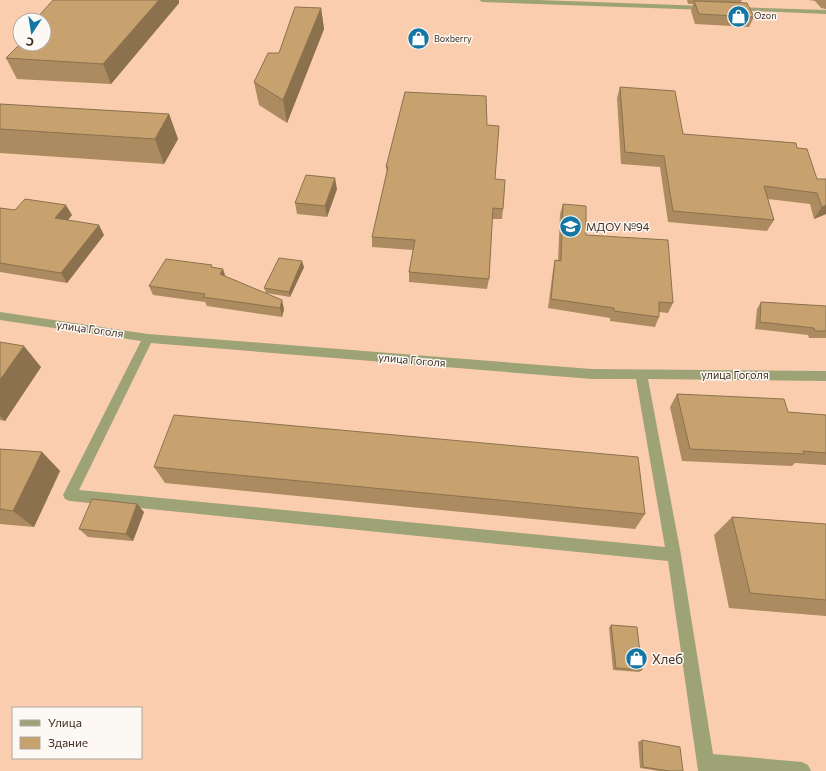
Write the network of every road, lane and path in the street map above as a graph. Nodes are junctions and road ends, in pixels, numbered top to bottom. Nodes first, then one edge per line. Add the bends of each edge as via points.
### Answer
1 (482, 0) edge
2 (716, 8) edge
3 (731, 9) edge
4 (826, 12) edge
5 (0, 316) edge
6 (148, 338) junction
7 (641, 374) junction
8 (826, 376) edge
9 (674, 555) junction
10 (707, 766) edge
11 (802, 771) edge

1 - 2 street
3 - 4 street
5 - 6 street, улица Гоголя
6 - 7 street, улица Гоголя via 592,374
6 - 9 street via 70,494
7 - 8 street, улица Гоголя
7 - 9 street
9 - 10 street
10 - 11 street

